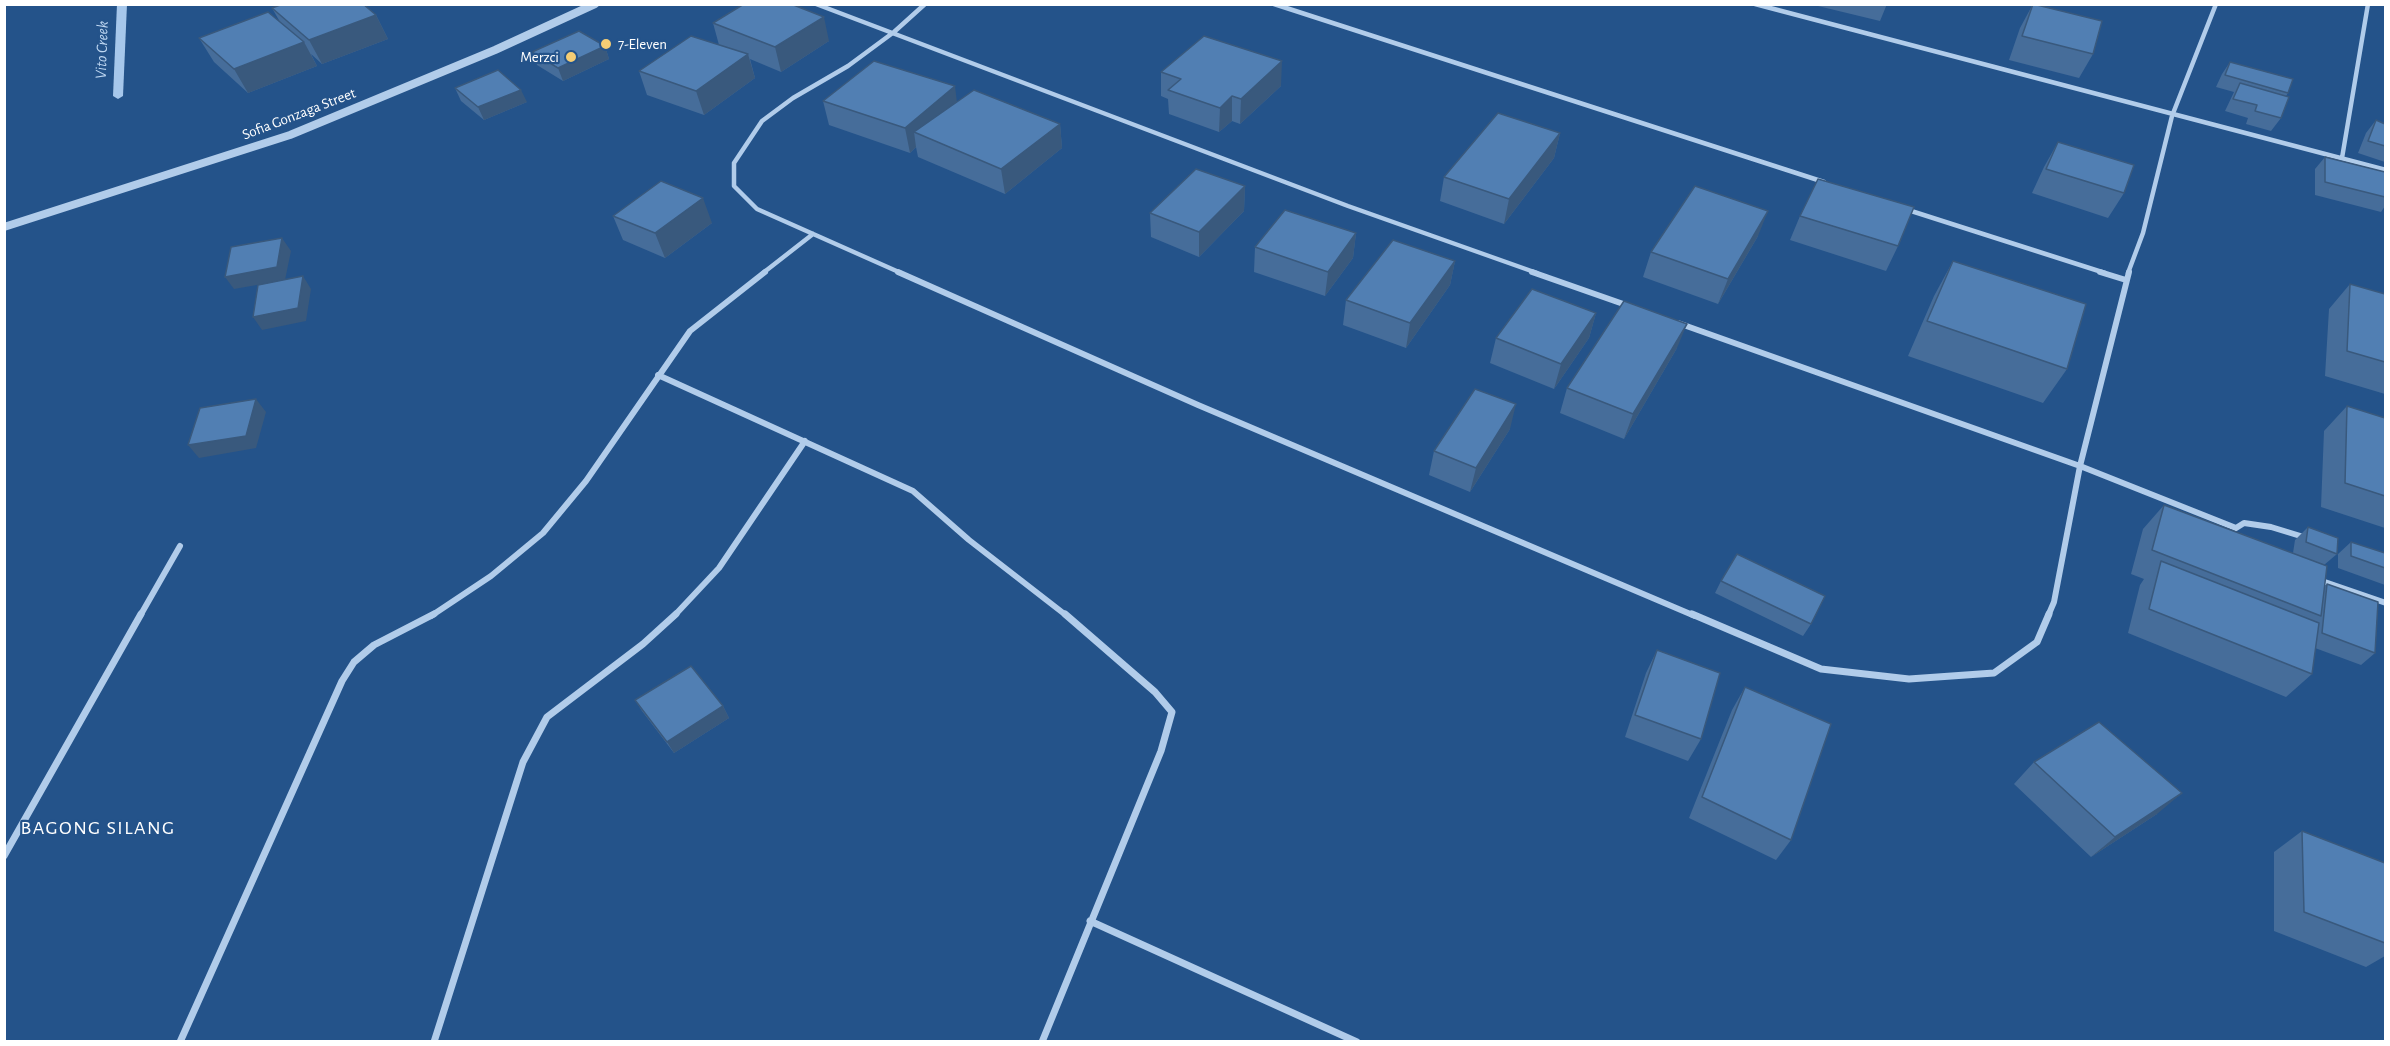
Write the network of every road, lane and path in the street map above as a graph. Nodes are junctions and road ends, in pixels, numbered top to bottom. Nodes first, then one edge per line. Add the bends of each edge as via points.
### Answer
1 (595, 4) edge
2 (816, 4) edge
3 (925, 4) edge
4 (1274, 4) edge
5 (1755, 4) edge
6 (2216, 4) edge
7 (2368, 4) edge
8 (894, 32) junction
9 (2172, 116) junction
10 (2342, 158) junction
11 (2385, 170) edge
12 (1830, 184) edge
13 (1899, 206) edge
14 (4, 227) edge
15 (813, 234) junction
16 (2126, 280) junction
17 (1641, 310) edge
18 (1674, 322) edge
19 (658, 375) junction
20 (805, 441) junction
21 (2080, 466) junction
22 (2320, 543) edge
23 (180, 546) dead end
24 (2307, 576) edge
25 (2385, 603) edge
26 (4, 856) edge
27 (1090, 921) junction
28 (180, 1041) edge
29 (434, 1041) edge
30 (1042, 1041) edge
31 (1357, 1041) edge

1 - 14 street, Sofia Gonzaga Street via 290,135
2 - 8 street
3 - 8 street
4 - 12 street
5 - 9 street
6 - 9 street
7 - 10 street
8 - 15 street via 762,121 734,163 734,186 757,209
8 - 17 street via 1347,206
9 - 10 street
9 - 16 street via 2143,233
10 - 11 street
13 - 16 street
15 - 19 street via 690,331
15 - 21 street via 1187,400 1821,669 1909,679 1994,673 2037,642 2054,602
16 - 21 street
18 - 21 street
19 - 20 street
19 - 28 street via 586,481 543,533 491,576 433,615 374,645 354,662
20 - 27 street via 913,491 1090,634 1172,712 1161,751
20 - 29 street via 719,568 683,608 643,644 547,717 523,762
21 - 22 street via 2236,531 2244,523 2271,527
23 - 26 street
24 - 25 street
27 - 30 street
27 - 31 street

